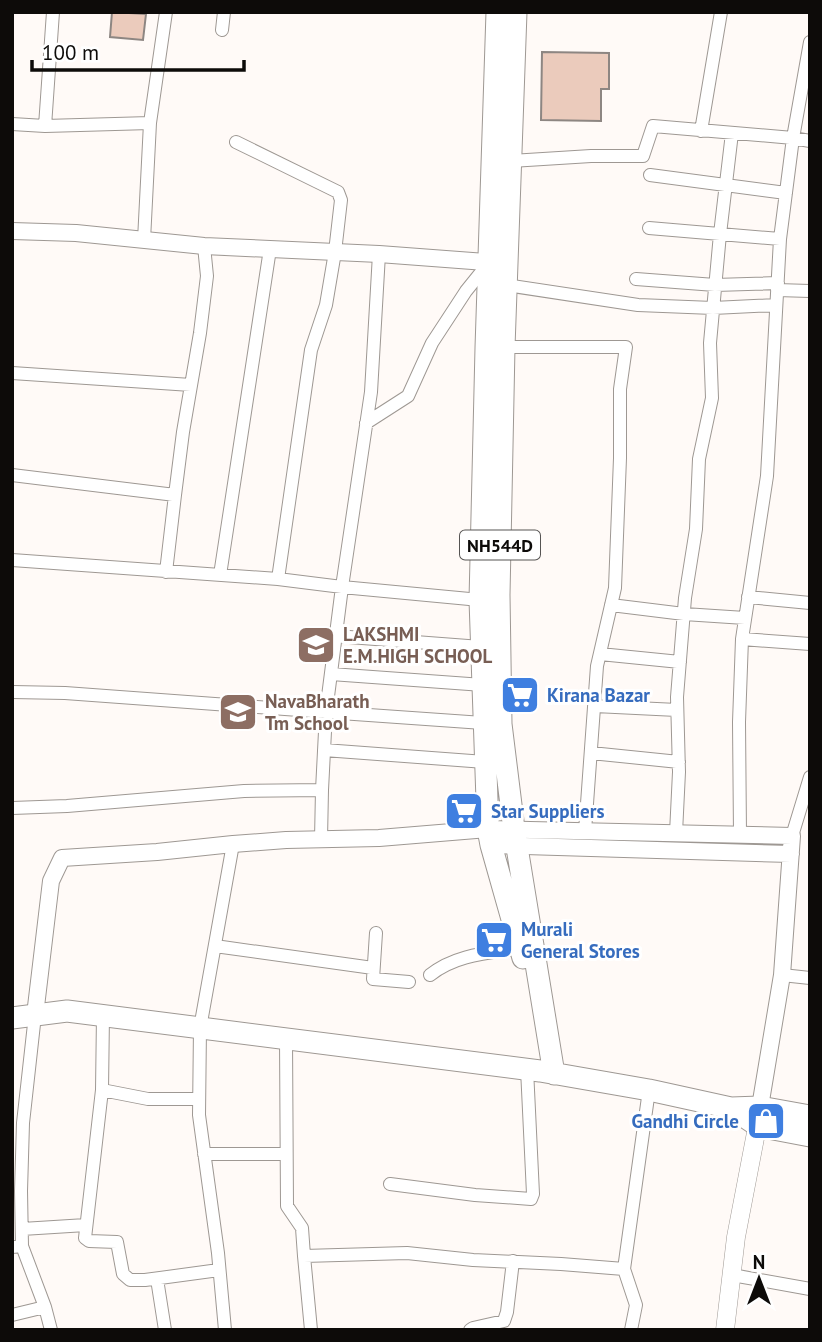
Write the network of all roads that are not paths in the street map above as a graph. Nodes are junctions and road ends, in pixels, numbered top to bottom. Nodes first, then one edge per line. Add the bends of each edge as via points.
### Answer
1 (52, 12) edge
2 (166, 12) edge
3 (224, 12) edge
4 (497, 12) edge
5 (516, 12) edge
6 (721, 12) edge
7 (222, 30) dead end
8 (809, 40) edge
9 (506, 41) junction
10 (150, 123) junction
11 (12, 124) edge
12 (45, 126) junction
13 (701, 131) junction
14 (732, 133) junction
15 (793, 138) junction
16 (810, 141) edge
17 (236, 142) dead end
18 (511, 161) junction
19 (650, 174) dead end
20 (726, 184) junction
21 (786, 193) junction
22 (649, 228) dead end
23 (12, 231) edge
24 (720, 234) junction
25 (780, 239) junction
26 (144, 240) junction
27 (204, 246) junction
28 (270, 249) junction
29 (335, 252) junction
30 (379, 254) junction
31 (498, 263) junction
32 (636, 279) dead end
33 (506, 285) junction
34 (716, 285) junction
35 (777, 286) junction
36 (810, 291) edge
37 (776, 305) junction
38 (713, 308) junction
39 (504, 347) junction
40 (12, 373) edge
41 (191, 384) junction
42 (366, 423) junction
43 (12, 475) edge
44 (175, 495) junction
45 (12, 560) edge
46 (166, 572) junction
47 (220, 575) junction
48 (278, 579) junction
49 (342, 587) junction
50 (748, 597) junction
51 (480, 600) junction
52 (810, 603) edge
53 (611, 605) junction
54 (684, 614) junction
55 (745, 618) junction
56 (336, 636) junction
57 (742, 639) junction
58 (810, 644) edge
59 (481, 647) junction
60 (600, 654) junction
61 (680, 662) junction
62 (331, 674) junction
63 (483, 685) junction
64 (12, 692) edge
65 (595, 706) junction
66 (677, 710) junction
67 (326, 712) junction
68 (483, 723) junction
69 (324, 750) junction
70 (592, 753) junction
71 (679, 761) junction
72 (485, 762) junction
73 (810, 777) edge
74 (322, 790) junction
75 (12, 808) edge
76 (585, 831) junction
77 (676, 833) junction
78 (740, 834) junction
79 (792, 836) junction
80 (490, 837) junction
81 (515, 838) junction
82 (321, 839) junction
83 (233, 844) junction
84 (791, 854) junction
85 (376, 933) dead end
86 (215, 946) junction
87 (521, 948) junction
88 (373, 968) junction
89 (430, 975) dead end
90 (782, 975) junction
91 (810, 978) edge
92 (409, 982) dead end
93 (35, 1015) junction
94 (103, 1015) junction
95 (12, 1018) edge
96 (200, 1028) junction
97 (286, 1039) junction
98 (540, 1071) junction
99 (102, 1090) junction
100 (649, 1090) junction
101 (199, 1099) junction
102 (759, 1116) junction
103 (810, 1116) edge
104 (810, 1136) edge
105 (286, 1153) junction
106 (204, 1154) junction
107 (390, 1184) dead end
108 (86, 1225) junction
109 (22, 1229) junction
110 (17, 1247) edge
111 (304, 1256) junction
112 (513, 1261) junction
113 (624, 1269) junction
114 (219, 1270) junction
115 (732, 1275) junction
116 (157, 1279) junction
117 (810, 1289) edge
118 (45, 1307) junction
119 (12, 1315) edge
120 (51, 1330) edge
121 (165, 1330) edge
122 (225, 1330) edge
123 (311, 1330) edge
124 (470, 1330) edge
125 (631, 1330) edge
126 (725, 1330) edge

1 - 12 street
2 - 10 street
3 - 7 street
4 - 9 highway, NH544D
5 - 9 highway, NH544D
6 - 13 street
8 - 15 street
9 - 18 highway, NH544D
9 - 31 highway, NH544D
10 - 12 street
10 - 26 street
11 - 12 street
13 - 14 street
13 - 18 street via 653,126 643,156
14 - 15 street
14 - 20 street
15 - 16 street
15 - 21 street
17 - 29 street via 338,192
18 - 31 highway, NH544D
19 - 20 street
20 - 21 street
20 - 24 street
21 - 25 street
22 - 24 street
23 - 26 street
24 - 25 street
24 - 34 street
25 - 35 street
26 - 27 street
27 - 28 street
27 - 41 street via 207,276
28 - 29 street
28 - 47 street
29 - 30 street
29 - 48 street via 326,305 311,350
30 - 31 street
30 - 42 street
31 - 33 highway, NH544D
31 - 42 street via 466,291 432,343 408,396
31 - 51 highway, NH544D
32 - 34 street
33 - 38 street via 618,303
33 - 39 highway, NH544D
34 - 35 street
34 - 38 street
35 - 36 street
35 - 37 street
37 - 38 street
37 - 50 street via 766,476
38 - 54 street via 712,398 699,459 696,529
39 - 53 street via 625,347
39 - 81 highway, NH544D via 501,724
40 - 41 street
41 - 44 street
42 - 49 street
43 - 44 street
44 - 46 street
45 - 46 street
46 - 47 street
47 - 48 street
48 - 49 street
49 - 51 street
49 - 56 street
50 - 52 street
50 - 55 street
51 - 59 highway, NH544D
53 - 54 street
53 - 60 street
54 - 55 street
54 - 61 street
55 - 57 street
56 - 59 street
56 - 62 street
57 - 58 street
57 - 78 street
59 - 63 highway, NH544D
60 - 61 street
60 - 65 street
61 - 66 street
62 - 63 street
62 - 67 street
63 - 68 highway, NH544D
64 - 67 street
65 - 66 street
65 - 70 street
66 - 71 street
67 - 68 street
67 - 69 street
68 - 72 highway, NH544D
69 - 72 street
69 - 74 street
70 - 71 street
70 - 76 street
71 - 77 street
72 - 80 highway, NH544D
73 - 79 street
74 - 75 street via 244,791
74 - 82 street
76 - 77 street
76 - 81 street
77 - 78 street
78 - 79 street
79 - 84 street
80 - 81 street
80 - 82 street
80 - 87 highway, NH544D
81 - 84 street
81 - 98 highway, NH544D
82 - 83 street
83 - 86 street
83 - 93 street via 62,858 51,881
84 - 90 street
85 - 88 street
86 - 88 street
86 - 96 street
87 - 89 street via 462,958
87 - 98 highway, NH544D
88 - 92 street via 374,980
90 - 91 street
90 - 102 street
93 - 94 highway via 67,1011
93 - 95 highway
93 - 109 street via 23,1123
94 - 96 highway
94 - 99 street
96 - 97 highway
96 - 101 street
97 - 98 highway
97 - 105 street
98 - 100 highway
98 - 107 street via 531,1199
99 - 101 street via 148,1099
99 - 108 street
100 - 102 highway
100 - 113 street
101 - 106 street
102 - 103 highway
102 - 104 highway
102 - 115 main road
105 - 106 street
105 - 111 street via 286,1206 302,1228
106 - 114 street
108 - 109 street
108 - 116 street via 86,1240 118,1243 125,1277
109 - 110 street
110 - 118 street
111 - 112 street via 407,1253
111 - 123 street
112 - 113 street
112 - 124 street via 504,1321
113 - 125 street via 636,1306
114 - 116 street
114 - 122 street
115 - 117 street
115 - 126 main road
116 - 121 street
118 - 119 street
118 - 120 street

